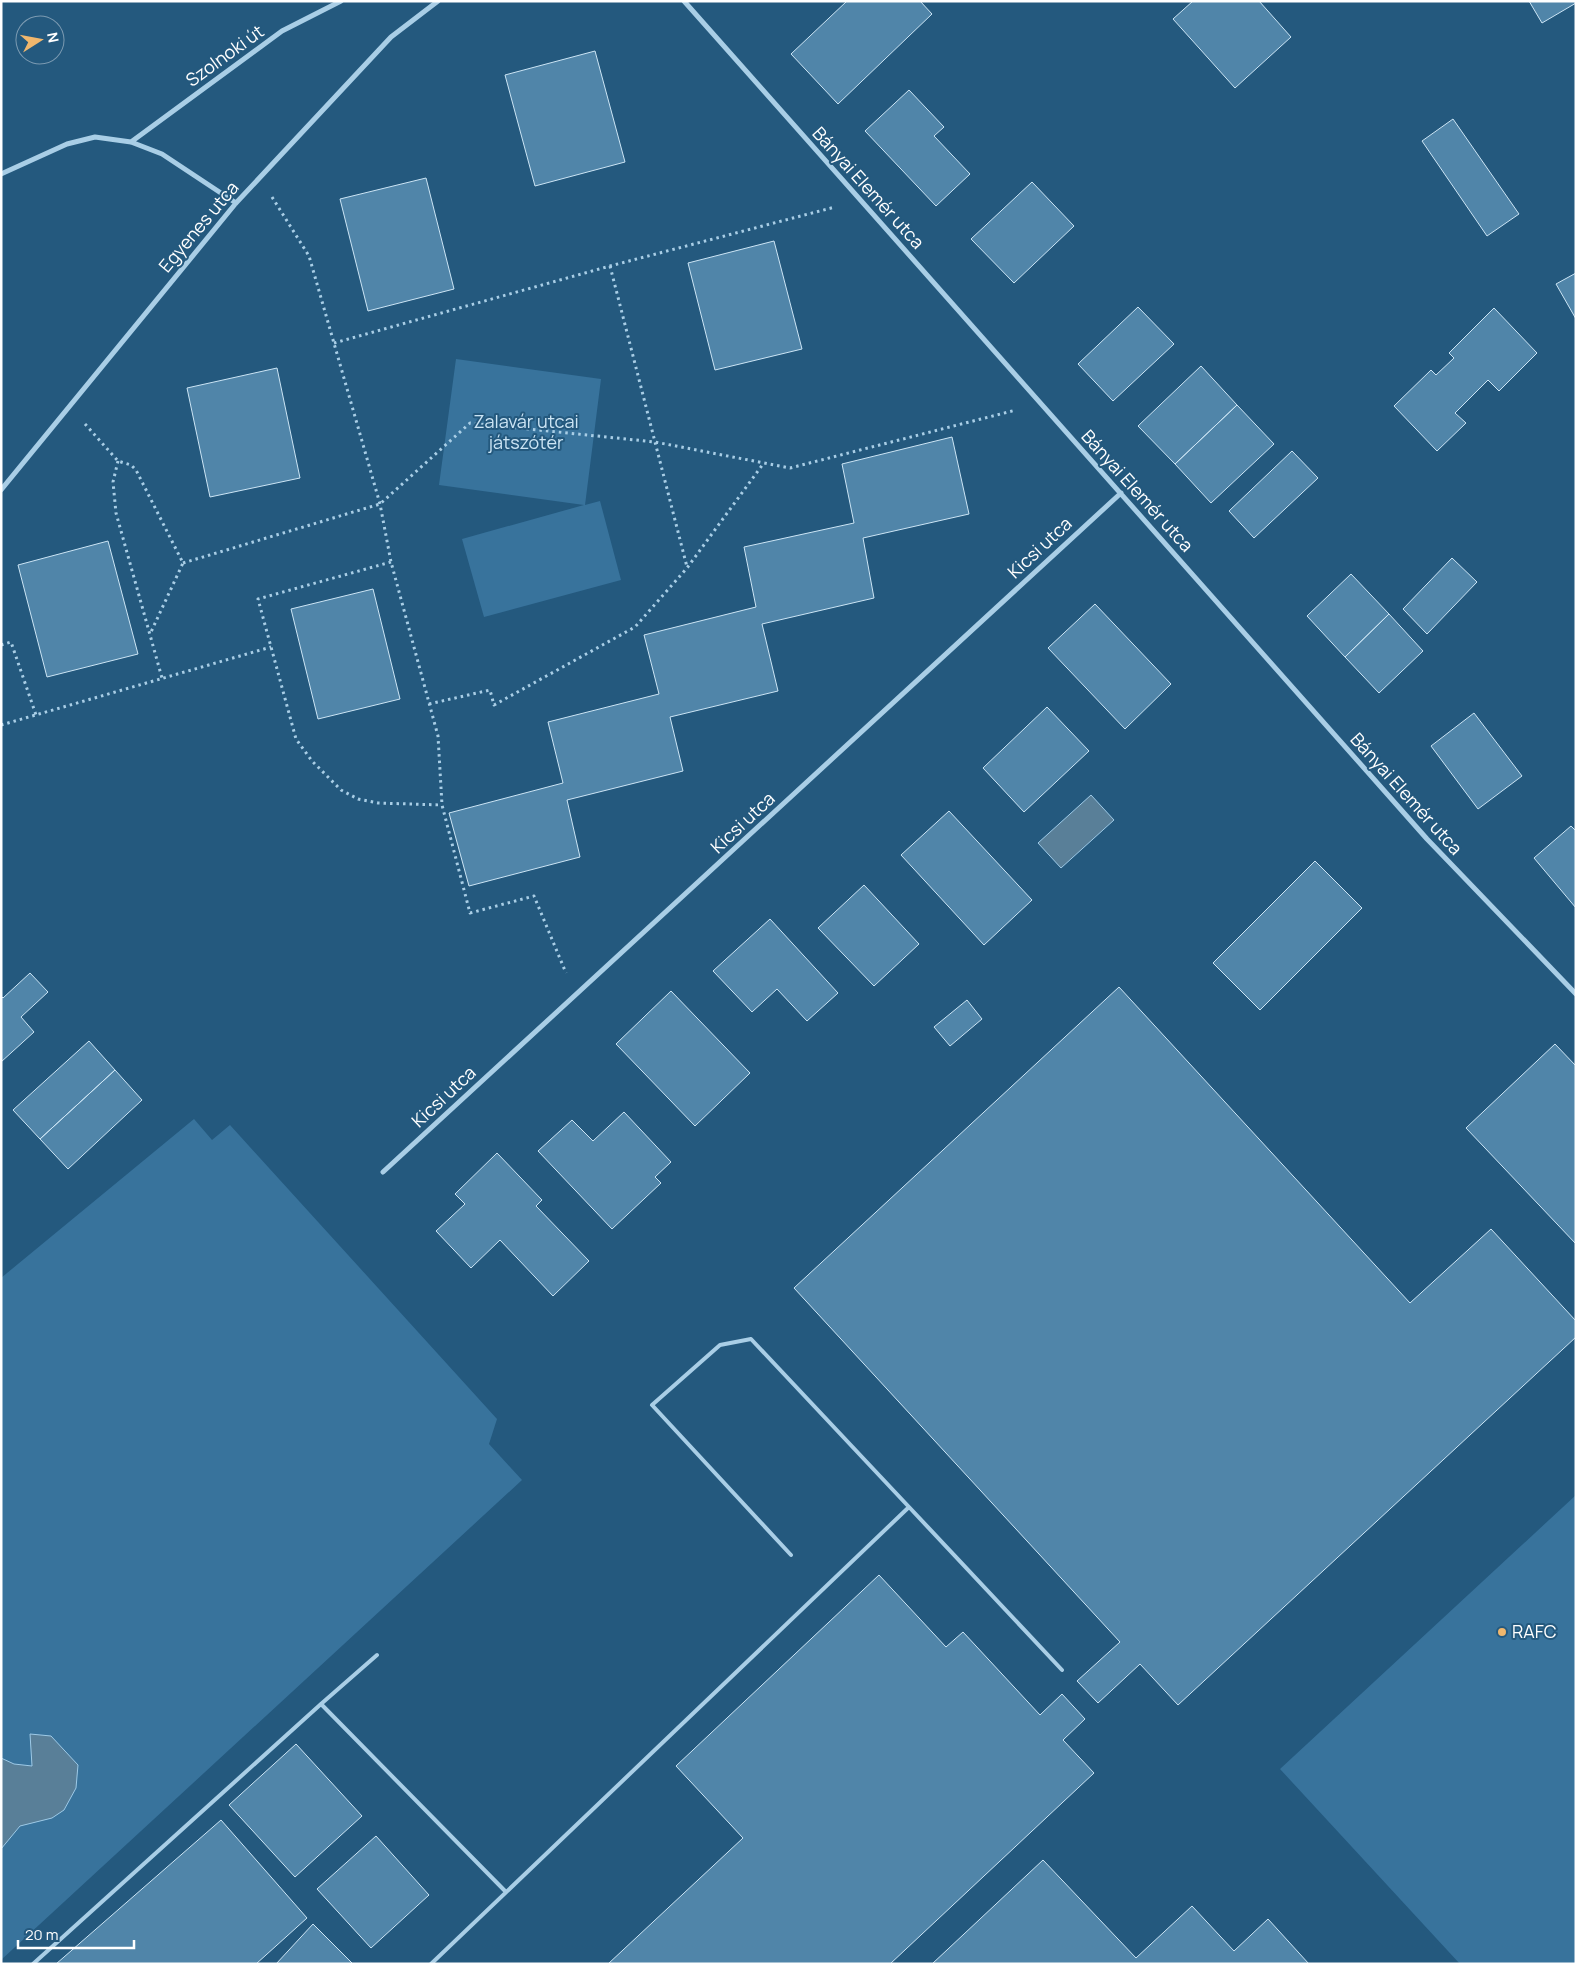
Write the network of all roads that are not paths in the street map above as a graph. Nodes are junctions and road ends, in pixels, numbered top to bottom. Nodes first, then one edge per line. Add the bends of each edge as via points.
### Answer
1 (341, 1) edge
2 (438, 1) edge
3 (684, 1) edge
4 (131, 142) junction
5 (1, 174) edge
6 (236, 203) junction
7 (1, 490) edge
8 (1121, 493) junction
9 (1576, 994) edge
10 (382, 1172) dead end
11 (909, 1507) junction
12 (791, 1555) dead end
13 (377, 1655) dead end
14 (1062, 1670) dead end
15 (321, 1704) junction
16 (506, 1892) junction
17 (33, 1964) edge
18 (431, 1964) edge

1 - 4 street, Szolnoki út via 282,31
2 - 6 street, Egyenes utca via 391,37
3 - 8 street, Bányai Elemér utca
4 - 5 street via 95,137 68,144
4 - 6 street via 162,154
6 - 7 street, Egyenes utca
8 - 9 street, Bányai Elemér utca via 1427,839
8 - 10 street, Kicsi utca
11 - 12 lane via 751,1339 720,1345 652,1406
11 - 14 lane
11 - 16 lane
13 - 15 lane
15 - 16 lane
15 - 17 lane
16 - 18 lane

